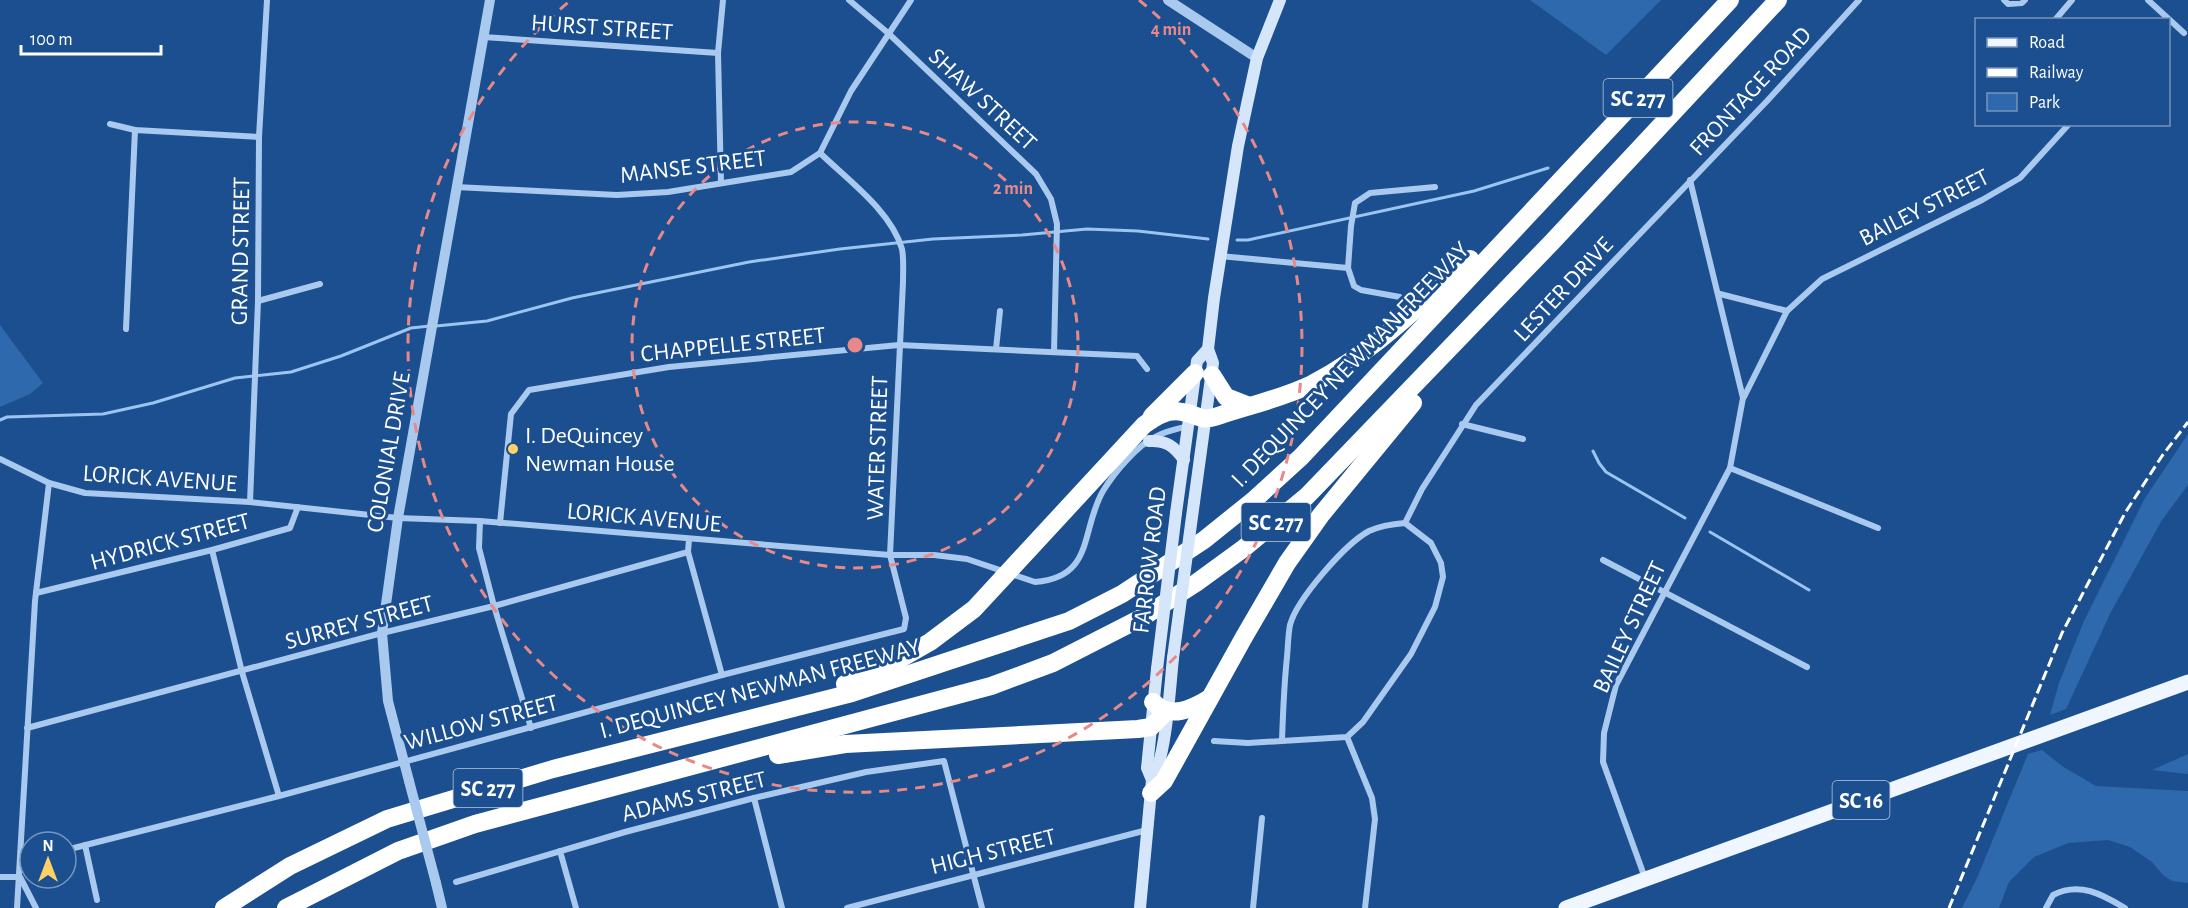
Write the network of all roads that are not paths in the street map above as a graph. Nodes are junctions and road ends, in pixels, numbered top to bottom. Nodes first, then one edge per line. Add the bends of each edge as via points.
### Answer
1 (267, 0) edge
2 (497, 0) edge
3 (723, 0) edge
4 (849, 0) edge
5 (911, 0) edge
6 (1168, 0) edge
7 (1280, 0) edge
8 (1730, 0) edge
9 (1778, 0) edge
10 (1859, 0) edge
11 (2004, 0) edge
12 (2025, 0) edge
13 (2072, 0) edge
14 (2148, 0) edge
15 (490, 6) edge
16 (2057, 18) edge
17 (2168, 18) edge
18 (2170, 20) edge
19 (888, 33) junction
20 (2184, 33) dead end
21 (483, 37) junction
22 (718, 53) junction
23 (1257, 58) junction
24 (110, 124) dead end
25 (2067, 126) edge
26 (135, 130) junction
27 (259, 137) junction
28 (820, 153) junction
29 (1690, 180) junction
30 (721, 183) junction
31 (456, 187) junction
32 (1435, 188) dead end
33 (1545, 196) junction
34 (1552, 241) junction
35 (1220, 256) junction
36 (1348, 268) junction
37 (320, 284) dead end
38 (1720, 294) junction
39 (1400, 297) dead end
40 (258, 301) junction
41 (1000, 311) dead end
42 (1787, 311) junction
43 (126, 329) dead end
44 (899, 345) junction
45 (996, 349) junction
46 (1054, 352) junction
47 (1147, 369) dead end
48 (1204, 374) junction
49 (1743, 398) junction
50 (1249, 406) junction
51 (1194, 420) junction
52 (1462, 424) junction
53 (1146, 433) junction
54 (1523, 439) dead end
55 (0, 459) edge
56 (1184, 460) junction
57 (1730, 468) junction
58 (49, 483) junction
59 (250, 502) junction
60 (298, 507) junction
61 (398, 518) junction
62 (480, 521) junction
63 (501, 523) junction
64 (1405, 523) junction
65 (1878, 528) dead end
66 (689, 539) junction
67 (213, 550) junction
68 (688, 552) junction
69 (890, 555) junction
70 (1603, 560) dead end
71 (1007, 573) junction
72 (36, 593) junction
73 (1664, 593) junction
74 (494, 606) junction
75 (904, 629) joint
76 (382, 633) junction
77 (1807, 667) dead end
78 (242, 672) junction
79 (722, 675) junction
80 (2188, 682) edge
81 (1210, 698) junction
82 (1160, 707) junction
83 (770, 714) junction
84 (1150, 727) junction
85 (27, 728) junction
86 (531, 728) junction
87 (1347, 736) junction
88 (1282, 740) junction
89 (1214, 741) dead end
90 (404, 762) junction
91 (1151, 786) junction
92 (611, 788) junction
93 (279, 796) junction
94 (754, 798) junction
95 (1262, 818) dead end
96 (22, 830) edge
97 (1147, 830) junction
98 (85, 845) junction
99 (78, 847) edge
100 (560, 851) junction
101 (973, 875) junction
102 (0, 877) edge
103 (18, 877) edge
104 (1645, 878) junction
105 (456, 882) dead end
106 (19, 890) edge
107 (27, 890) edge
108 (97, 900) dead end
109 (2120, 907) edge
110 (17, 908) edge
111 (36, 908) edge
112 (224, 908) edge
113 (286, 908) edge
114 (442, 908) edge
115 (576, 908) edge
116 (782, 908) edge
117 (847, 908) edge
118 (982, 908) edge
119 (1140, 908) edge
120 (1253, 908) edge
121 (1365, 908) edge
122 (1566, 908) edge
123 (2046, 908) edge

1 - 27 street, GRAND STREET
2 - 15 street
3 - 22 street
4 - 19 street, SHAW STREET
5 - 19 street
6 - 23 street
7 - 23 main road, FARROW ROAD
8 - 33 highway, I. DEQUINCEY NEWMAN FREEWAY / SC 277
9 - 34 highway, SC 277
10 - 29 street, FRONTAGE ROAD
11 - 12 street via 2008,4
13 - 16 street
14 - 17 street
15 - 21 street, COLONIAL DRIVE
18 - 20 street
19 - 28 street via 850,91
19 - 46 street, SHAW STREET via 1036,174 1051,199 1057,224
21 - 22 street, HURST STREET
21 - 31 street, COLONIAL DRIVE
22 - 30 street
23 - 35 main road, FARROW ROAD
24 - 26 street
25 - 42 street, BAILEY STREET via 2020,178 1822,279
26 - 27 street
26 - 43 street
27 - 40 street, GRAND STREET
28 - 30 street, MANSE STREET via 791,172
28 - 44 street, WATER STREET via 882,212 896,234 903,252
29 - 38 street, BAILEY STREET
29 - 52 street, LESTER DRIVE
30 - 31 street, MANSE STREET via 617,195
31 - 61 street, COLONIAL DRIVE
32 - 36 street via 1370,193 1355,203
33 - 50 highway via 1358,356 1311,384
33 - 83 highway, I. DEQUINCEY NEWMAN FREEWAY / SC 277 via 1301,457 1204,540 1122,594 1069,621 852,693
34 - 81 highway via 1521,285 1404,413 1321,515 1287,563
34 - 92 highway, SC 277 via 1307,496 1225,562 1143,617 1053,663 991,686
35 - 36 street
35 - 48 main road, FARROW ROAD via 1208,349 1197,361
36 - 39 street via 1354,286 1361,290
37 - 40 street
38 - 42 street
38 - 49 street, BAILEY STREET
40 - 59 street, GRAND STREET
41 - 45 street
42 - 49 street, BAILEY STREET
44 - 45 street, CHAPPELLE STREET
44 - 63 street, CHAPPELLE STREET via 669,367 529,390 511,414
44 - 69 street, WATER STREET
45 - 46 street, CHAPPELLE STREET
46 - 47 street, CHAPPELLE STREET via 1137,356
48 - 50 highway via 1226,397
48 - 51 main road, FARROW ROAD
48 - 53 highway
49 - 57 street, BAILEY STREET
50 - 51 highway
51 - 53 highway via 1183,412 1170,411 1158,415
51 - 56 main road, FARROW ROAD
51 - 82 main road, FARROW ROAD, bridge via 1194,502 1173,658
52 - 54 street
52 - 64 street
53 - 56 main road via 1167,442
53 - 71 highway
53 - 71 street, LORICK AVENUE via 1103,491 1074,567 1047,581 1035,582
55 - 58 street, LORICK AVENUE
56 - 82 main road, FARROW ROAD, bridge via 1157,669
57 - 65 street
57 - 73 street, BAILEY STREET
58 - 59 street, LORICK AVENUE via 85,493
58 - 72 street
59 - 60 street, LORICK AVENUE
60 - 61 street, LORICK AVENUE
60 - 67 street, HYDRICK STREET via 290,528
61 - 62 street, LORICK AVENUE
61 - 76 street, COLONIAL DRIVE
62 - 63 street, LORICK AVENUE
62 - 74 street via 479,548
63 - 66 street, LORICK AVENUE
64 - 87 street via 1431,543 1442,563 1443,577 1435,607 1395,679 1363,722
64 - 88 street via 1371,531 1356,540 1304,598 1291,624
66 - 68 street
66 - 69 street, LORICK AVENUE
67 - 72 street, HYDRICK STREET
67 - 78 street
68 - 74 street, SURREY STREET
68 - 79 street
69 - 71 street, LORICK AVENUE via 967,559
69 - 75 street, WATER STREET via 906,618
70 - 73 street
71 - 83 highway via 974,609 930,642 876,671
72 - 85 street
73 - 77 street
73 - 104 street, BAILEY STREET via 1616,685 1604,733 1603,762
74 - 76 street, SURREY STREET
74 - 86 street
75 - 79 street, WILLOW STREET
76 - 78 street, SURREY STREET
76 - 90 street, COLONIAL DRIVE via 388,701
78 - 85 street, SURREY STREET
78 - 93 street
79 - 86 street, WILLOW STREET
80 - 104 main road, SC 16
81 - 82 highway via 1194,708
81 - 91 highway via 1164,781
82 - 84 highway
82 - 91 main road, FARROW ROAD via 1158,771
83 - 112 highway, I. DEQUINCEY NEWMAN FREEWAY / SC 277 via 553,769 387,819 299,861
84 - 91 main road, FARROW ROAD via 1146,768
84 - 92 highway via 845,744
85 - 96 street
86 - 90 street, WILLOW STREET
87 - 88 street
87 - 121 street via 1375,819
88 - 89 street
90 - 93 street, WILLOW STREET
90 - 114 street, COLONIAL DRIVE, bridge
91 - 97 main road, FARROW ROAD
92 - 113 highway, SC 277 via 475,824 398,851
93 - 98 street, WILLOW STREET
94 - 100 street, ADAMS STREET
94 - 101 street, ADAMS STREET via 866,772 944,761
94 - 116 street
95 - 120 street
97 - 101 street, HIGH STREET
97 - 119 main road, FARROW ROAD
98 - 99 street, WILLOW STREET
98 - 108 street
100 - 105 street, ADAMS STREET
100 - 115 street
101 - 117 street, HIGH STREET
101 - 118 street
102 - 103 street
104 - 122 main road, SC 16
106 - 110 street
107 - 111 street
109 - 123 street via 2098,892 2070,889 2054,895

